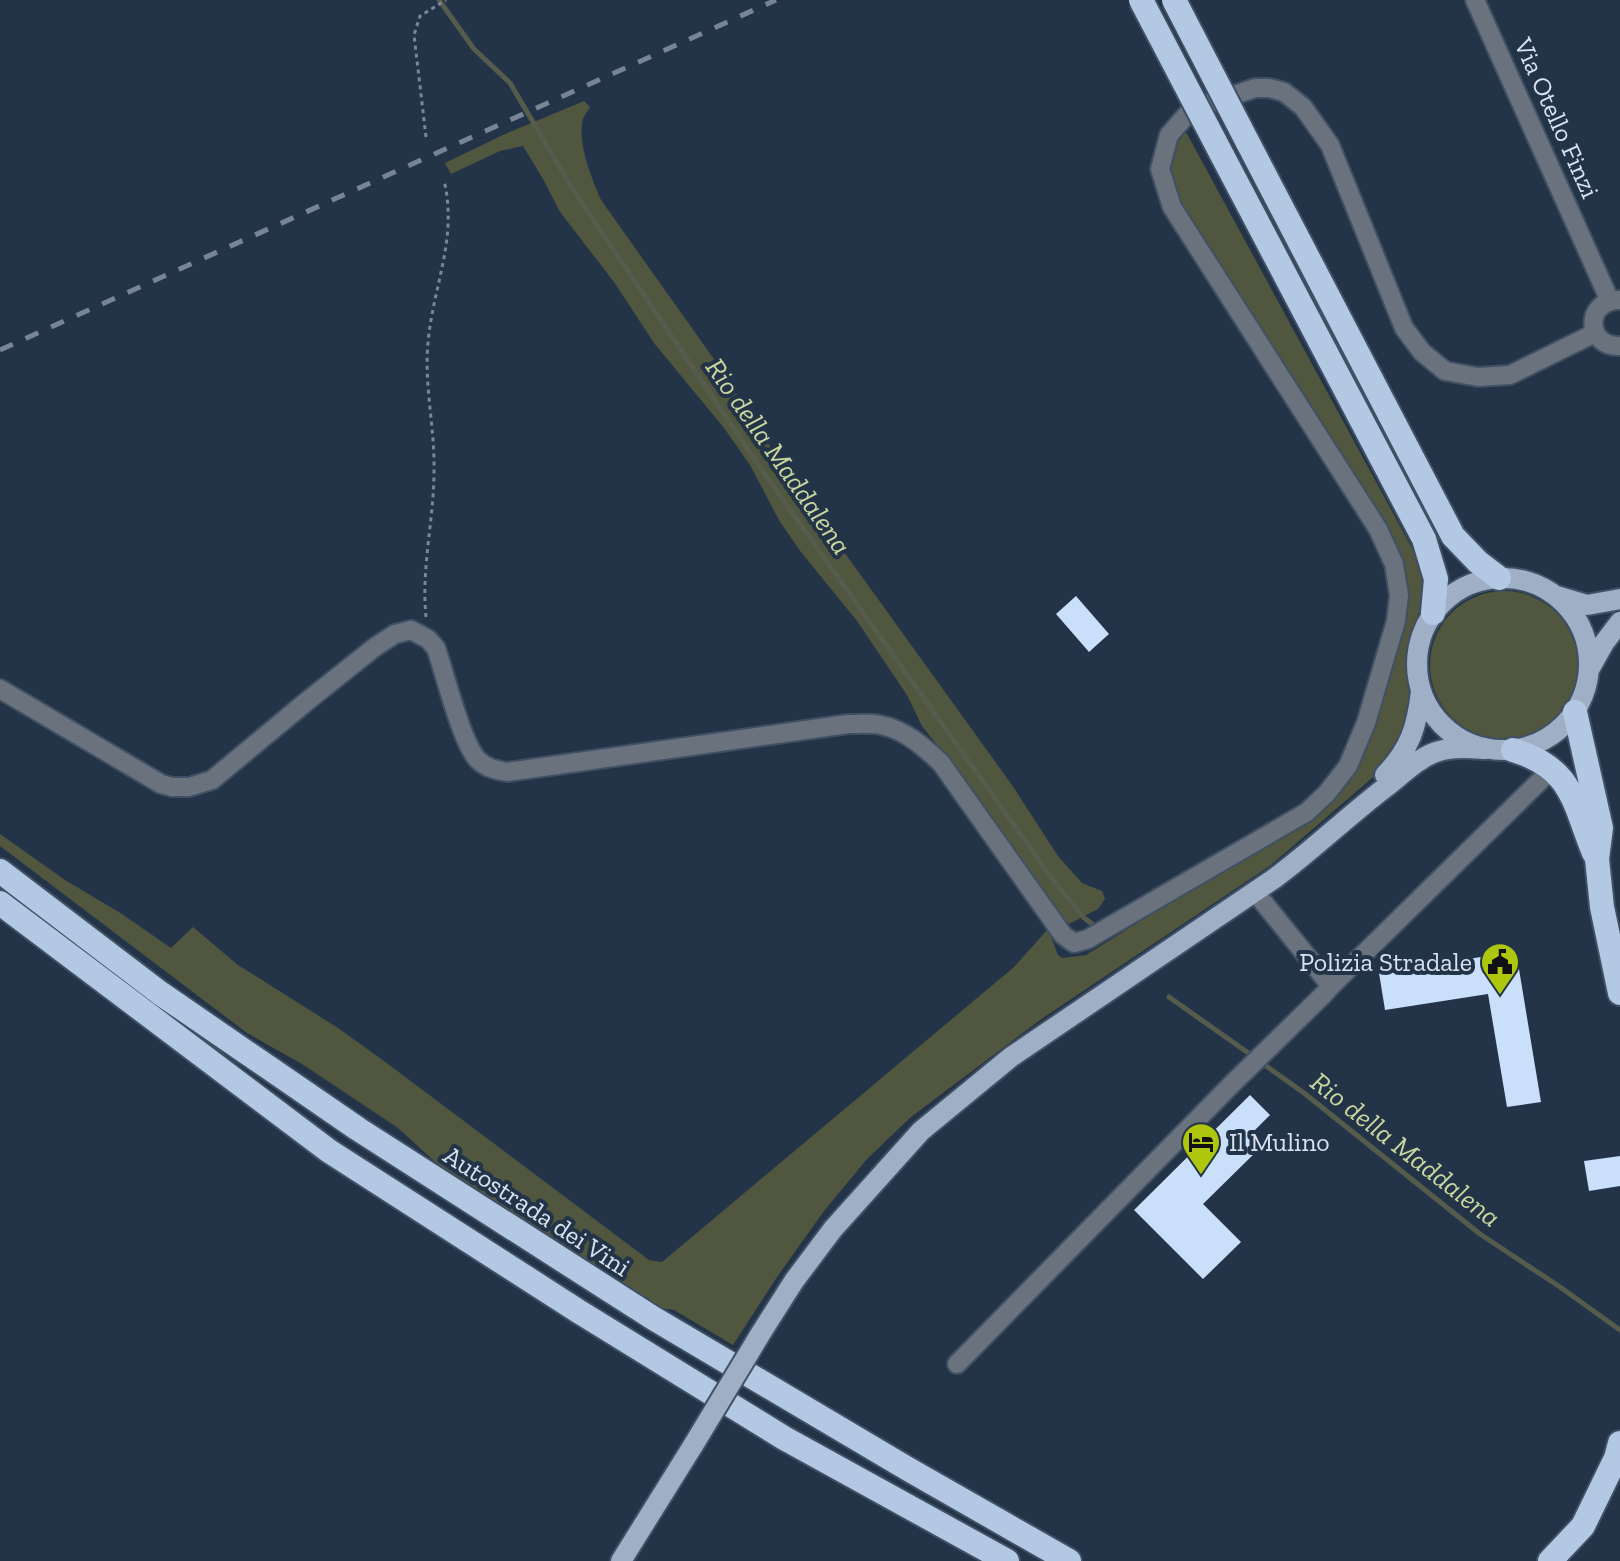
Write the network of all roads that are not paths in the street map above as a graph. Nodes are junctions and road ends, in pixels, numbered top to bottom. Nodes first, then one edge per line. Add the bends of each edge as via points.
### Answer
1 (1141, 0) edge
2 (1174, 0) edge
3 (1475, 0) edge
4 (1615, 301) edge
5 (1595, 333) junction
6 (1617, 349) edge
7 (1499, 578) junction
8 (1557, 596) junction
9 (1614, 599) edge
10 (1433, 613) junction
11 (1620, 622) edge
12 (1590, 668) junction
13 (0, 689) edge
14 (1421, 691) junction
15 (1575, 712) junction
16 (1486, 749) junction
17 (1513, 750) junction
18 (1552, 769) junction
19 (1363, 803) junction
20 (1597, 859) junction
21 (0, 871) edge
22 (1255, 892) junction
23 (0, 903) edge
24 (1331, 986) junction
25 (1620, 993) edge
26 (957, 1364) dead end
27 (1620, 1443) edge
28 (621, 1561) edge
29 (1007, 1561) edge
30 (1069, 1561) edge
31 (1550, 1561) edge

1 - 10 highway, bridge via 1424,539 1436,579
2 - 7 highway, bridge via 1453,536
3 - 4 street, Via Otello Finzi
4 - 5 street via 1597,310
5 - 6 street
5 - 13 street via 1510,375 1445,371 1404,328 1330,145 1303,107 1284,92 1255,88 1191,110 1169,135 1160,169 1172,207 1378,529 1394,564 1396,621 1366,723 1348,766 1327,793 1307,812 1074,943 1063,935 941,763 922,745 880,725 848,724 507,772 491,769 469,748 436,648 411,630 375,647 212,780 172,787
7 - 8 main road via 1535,584
7 - 10 main road via 1461,588
8 - 9 main road via 1587,605
8 - 12 main road via 1587,641
10 - 14 main road via 1416,662
11 - 12 main road
12 - 15 main road
14 - 16 main road via 1439,722 1458,738
14 - 19 main road via 1409,743
15 - 17 main road via 1548,738
15 - 20 highway via 1601,828
16 - 17 main road
16 - 19 main road via 1434,753
17 - 18 highway
18 - 20 highway via 1574,797
18 - 24 street
19 - 22 main road
20 - 25 highway
21 - 30 highway, Autostrada dei Vini via 160,993 358,1129 653,1318
22 - 24 street
22 - 28 main road, bridge via 1011,1057 921,1131 794,1281
23 - 29 highway via 329,1151 784,1438
24 - 26 street
27 - 31 highway via 1583,1526

